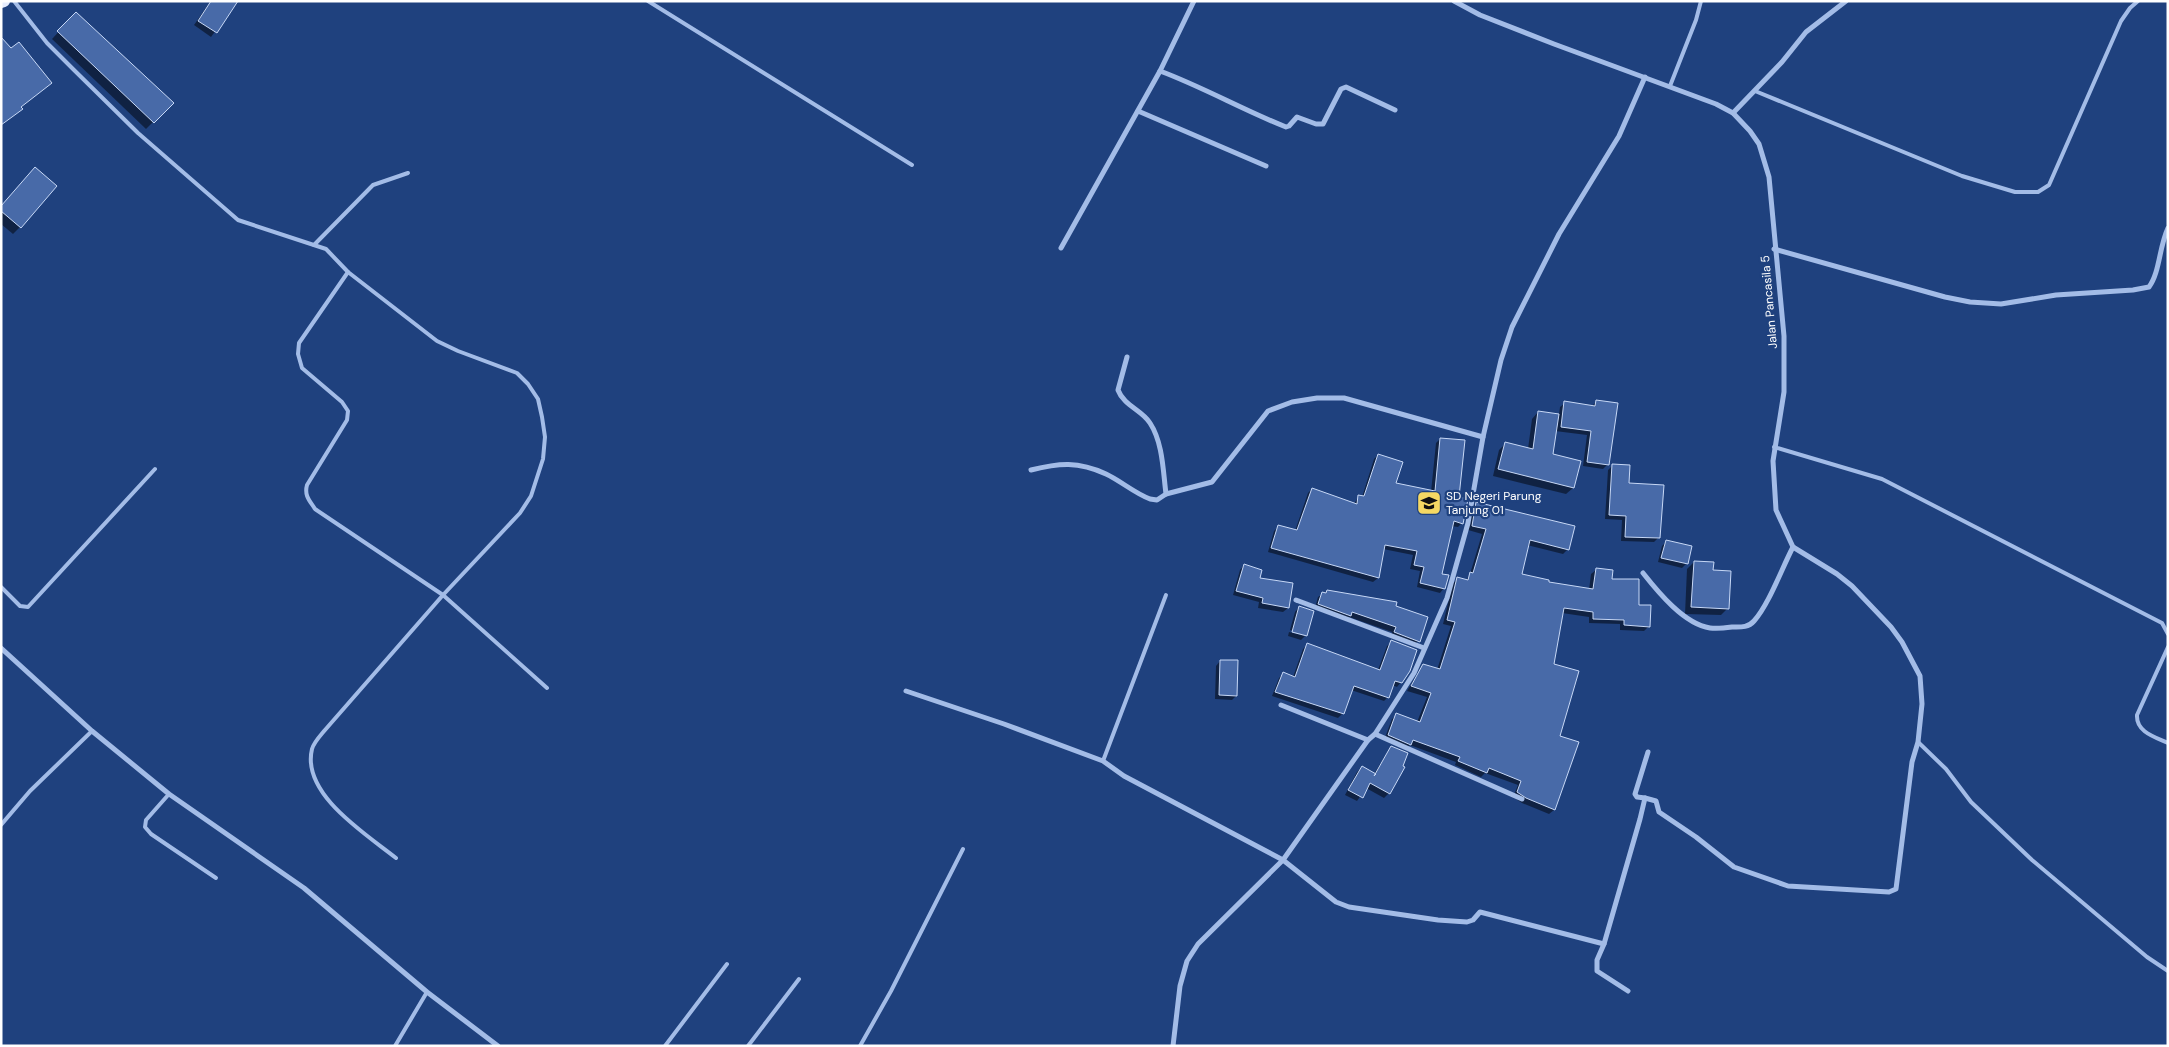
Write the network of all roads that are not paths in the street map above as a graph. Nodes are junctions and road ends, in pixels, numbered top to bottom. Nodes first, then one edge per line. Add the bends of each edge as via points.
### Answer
1 (14, 1) edge
2 (648, 1) edge
3 (1194, 1) edge
4 (1454, 1) edge
5 (1701, 1) edge
6 (1846, 1) edge
7 (2138, 1) edge
8 (1160, 71) junction
9 (1645, 77) junction
10 (1670, 86) junction
11 (1755, 91) junction
12 (1395, 110) dead end
13 (1138, 111) junction
14 (1733, 113) junction
15 (912, 165) dead end
16 (1266, 166) dead end
17 (408, 173) dead end
18 (2168, 228) edge
19 (314, 245) junction
20 (1061, 248) dead end
21 (1774, 249) junction
22 (348, 272) junction
23 (1127, 357) dead end
24 (1483, 437) junction
25 (1774, 448) junction
26 (155, 469) dead end
27 (1031, 470) dead end
28 (1166, 494) junction
29 (1793, 547) junction
30 (1643, 573) dead end
31 (1, 587) edge
32 (443, 595) junction
33 (1166, 595) dead end
34 (1296, 600) dead end
35 (2168, 634) edge
36 (2168, 647) edge
37 (1, 648) edge
38 (1424, 648) junction
39 (547, 688) dead end
40 (906, 691) dead end
41 (1280, 705) dead end
42 (92, 730) junction
43 (1375, 734) junction
44 (1368, 740) junction
45 (1918, 742) junction
46 (2168, 743) edge
47 (1648, 752) dead end
48 (1103, 761) junction
49 (169, 794) junction
50 (1522, 798) dead end
51 (1645, 798) junction
52 (1, 825) edge
53 (963, 849) dead end
54 (396, 858) dead end
55 (1283, 860) junction
56 (216, 878) dead end
57 (1604, 944) junction
58 (727, 964) dead end
59 (2168, 971) edge
60 (799, 979) dead end
61 (1628, 991) dead end
62 (427, 992) junction
63 (395, 1046) edge
64 (498, 1046) edge
65 (665, 1046) edge
66 (748, 1046) edge
67 (860, 1046) edge
68 (1173, 1046) edge

1 - 19 lane via 81,77 238,220
2 - 15 lane
3 - 8 street
4 - 9 street, Jalan Pancasila 5 via 1535,37
5 - 10 lane
6 - 11 street via 1806,32
7 - 11 lane via 2122,21 2049,184 2038,192 2015,192 1962,176
8 - 12 street via 1286,127 1298,116 1323,124 1341,89 1346,87
8 - 13 street
9 - 10 street, Jalan Pancasila 5
9 - 24 street via 1619,136 1559,234 1512,327
10 - 14 street, Jalan Pancasila 5
11 - 14 street
13 - 16 street
13 - 20 street
14 - 21 street, Jalan Pancasila 5 via 1759,144 1769,177
17 - 19 lane via 373,185
18 - 21 street via 2161,245 2156,278 2149,287 2056,295 2001,304 1945,297
19 - 22 lane via 326,249
21 - 25 street, Jalan Pancasila 5 via 1784,336 1784,392
22 - 32 lane via 299,343 302,368 348,411 347,420 305,492 315,509
22 - 32 lane via 437,340 517,373 538,399 544,430 543,459 530,496 520,513
23 - 28 street via 1118,390 1125,401 1150,422 1159,442
24 - 28 street via 1344,398 1292,402 1268,412 1212,482
24 - 38 street via 1468,524 1447,598
25 - 29 street, Jalan Pancasila 5 via 1776,510
25 - 35 lane via 1882,479 2162,623
26 - 31 lane via 28,607 20,606
27 - 28 street via 1073,464 1106,474 1150,499 1157,500
29 - 30 street via 1762,608 1747,626 1712,629 1702,626 1656,591
29 - 45 street via 1852,586 1902,642 1920,676 1922,704
32 - 39 lane
32 - 54 lane via 312,747 311,764 317,782 331,804
33 - 48 lane
34 - 38 street
36 - 46 lane via 2137,715 2144,732
37 - 42 street
38 - 43 street via 1414,674
40 - 48 street
41 - 44 street
42 - 49 street
42 - 52 lane via 30,791
43 - 44 street
43 - 50 street
44 - 55 street
45 - 51 street via 1912,762 1896,889 1889,892 1788,886 1734,867 1658,812 1656,801
45 - 59 lane via 1946,769 1970,802 2032,860
47 - 51 street via 1635,794
48 - 55 street via 1124,776
49 - 56 lane via 146,820 144,827
49 - 62 street via 304,888
51 - 57 street
53 - 67 lane
55 - 57 street via 1336,902 1349,907 1467,922 1480,912
55 - 68 street via 1198,944 1187,961 1180,986
57 - 61 street via 1597,960 1597,971
58 - 65 lane
60 - 66 lane
62 - 63 lane
62 - 64 street

